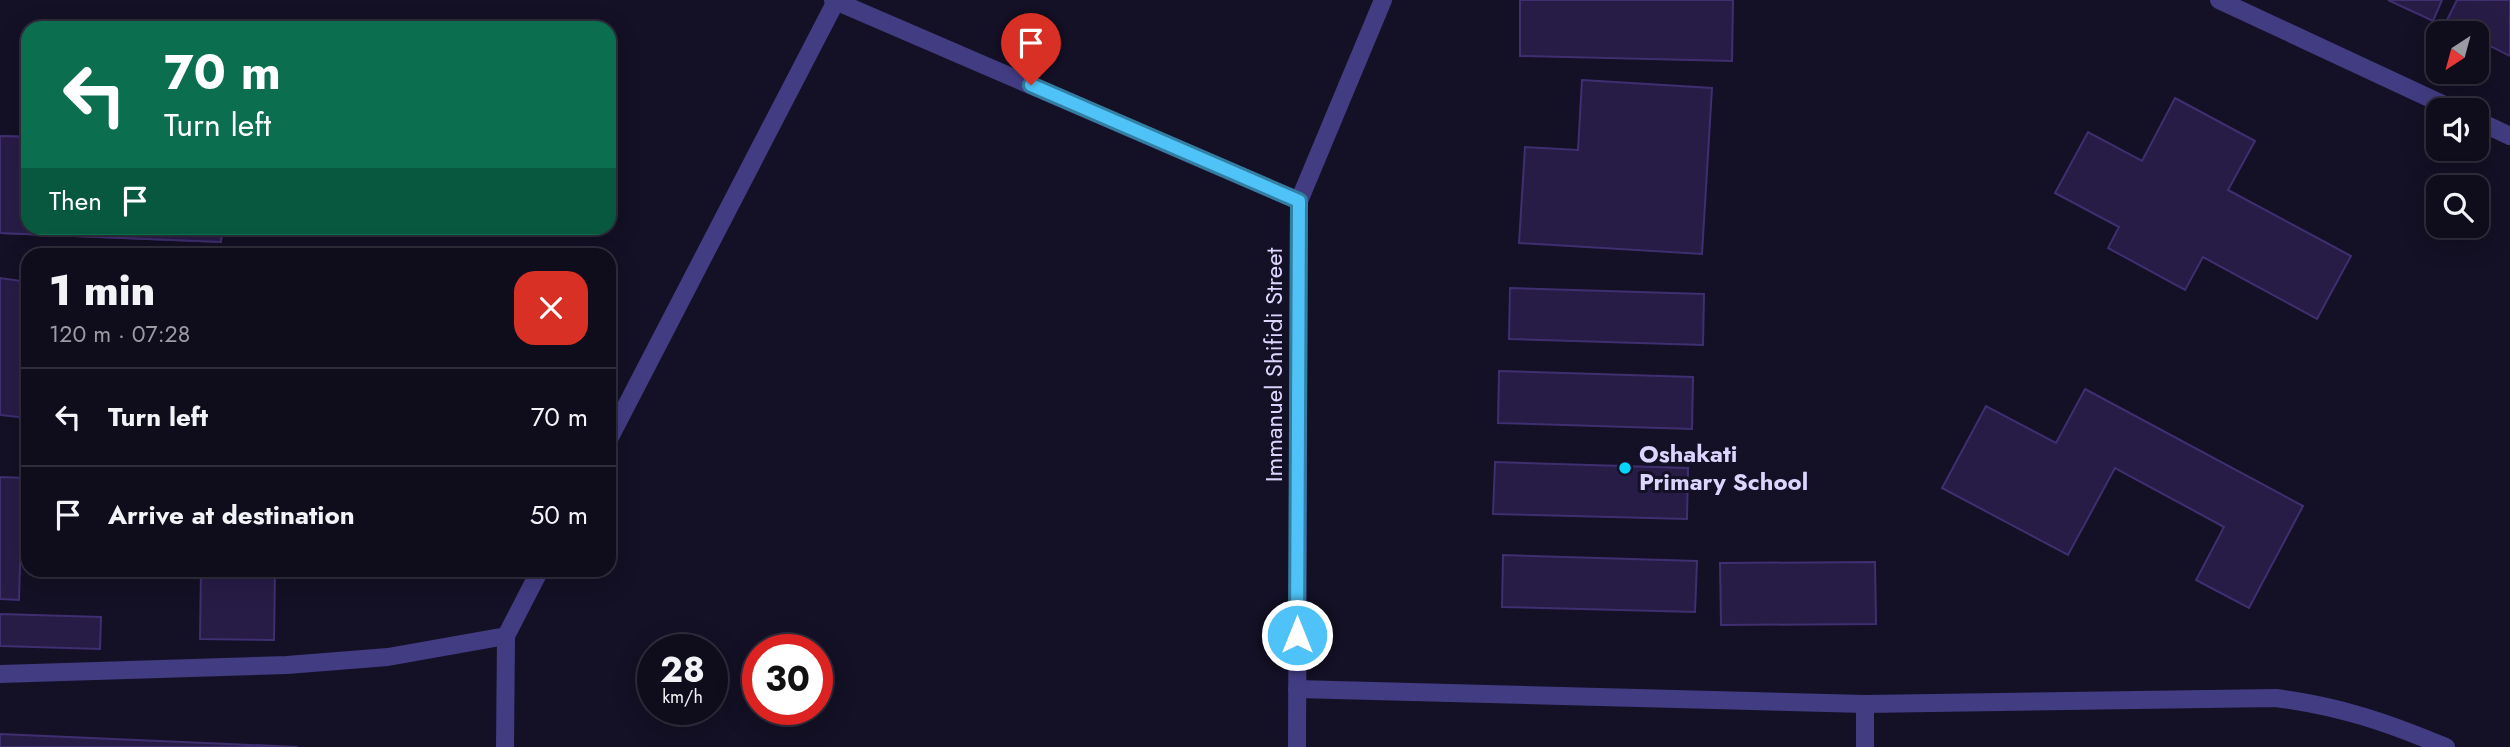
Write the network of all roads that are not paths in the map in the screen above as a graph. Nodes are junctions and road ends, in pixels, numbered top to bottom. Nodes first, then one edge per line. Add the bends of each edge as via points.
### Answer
1 (1383, 0) edge
2 (2219, 0) edge
3 (835, 1) edge
4 (2429, 98) edge
5 (2489, 126) edge
6 (2510, 136) edge
7 (1299, 201) junction
8 (616, 425) edge
9 (536, 577) edge
10 (506, 636) junction
11 (0, 674) edge
12 (1297, 689) junction
13 (1865, 704) junction
14 (505, 747) edge
15 (1297, 747) edge
16 (1866, 747) edge
17 (2446, 747) edge

1 - 7 street, Immanuel Shifidi Street
2 - 4 street
3 - 7 street
3 - 8 street
5 - 6 street
7 - 12 street, Immanuel Shifidi Street
9 - 10 street
10 - 11 street via 388,657 287,665
10 - 14 street
12 - 13 street
12 - 15 street, Immanuel Shifidi Street
13 - 16 street
13 - 17 street via 2276,698 2333,706

